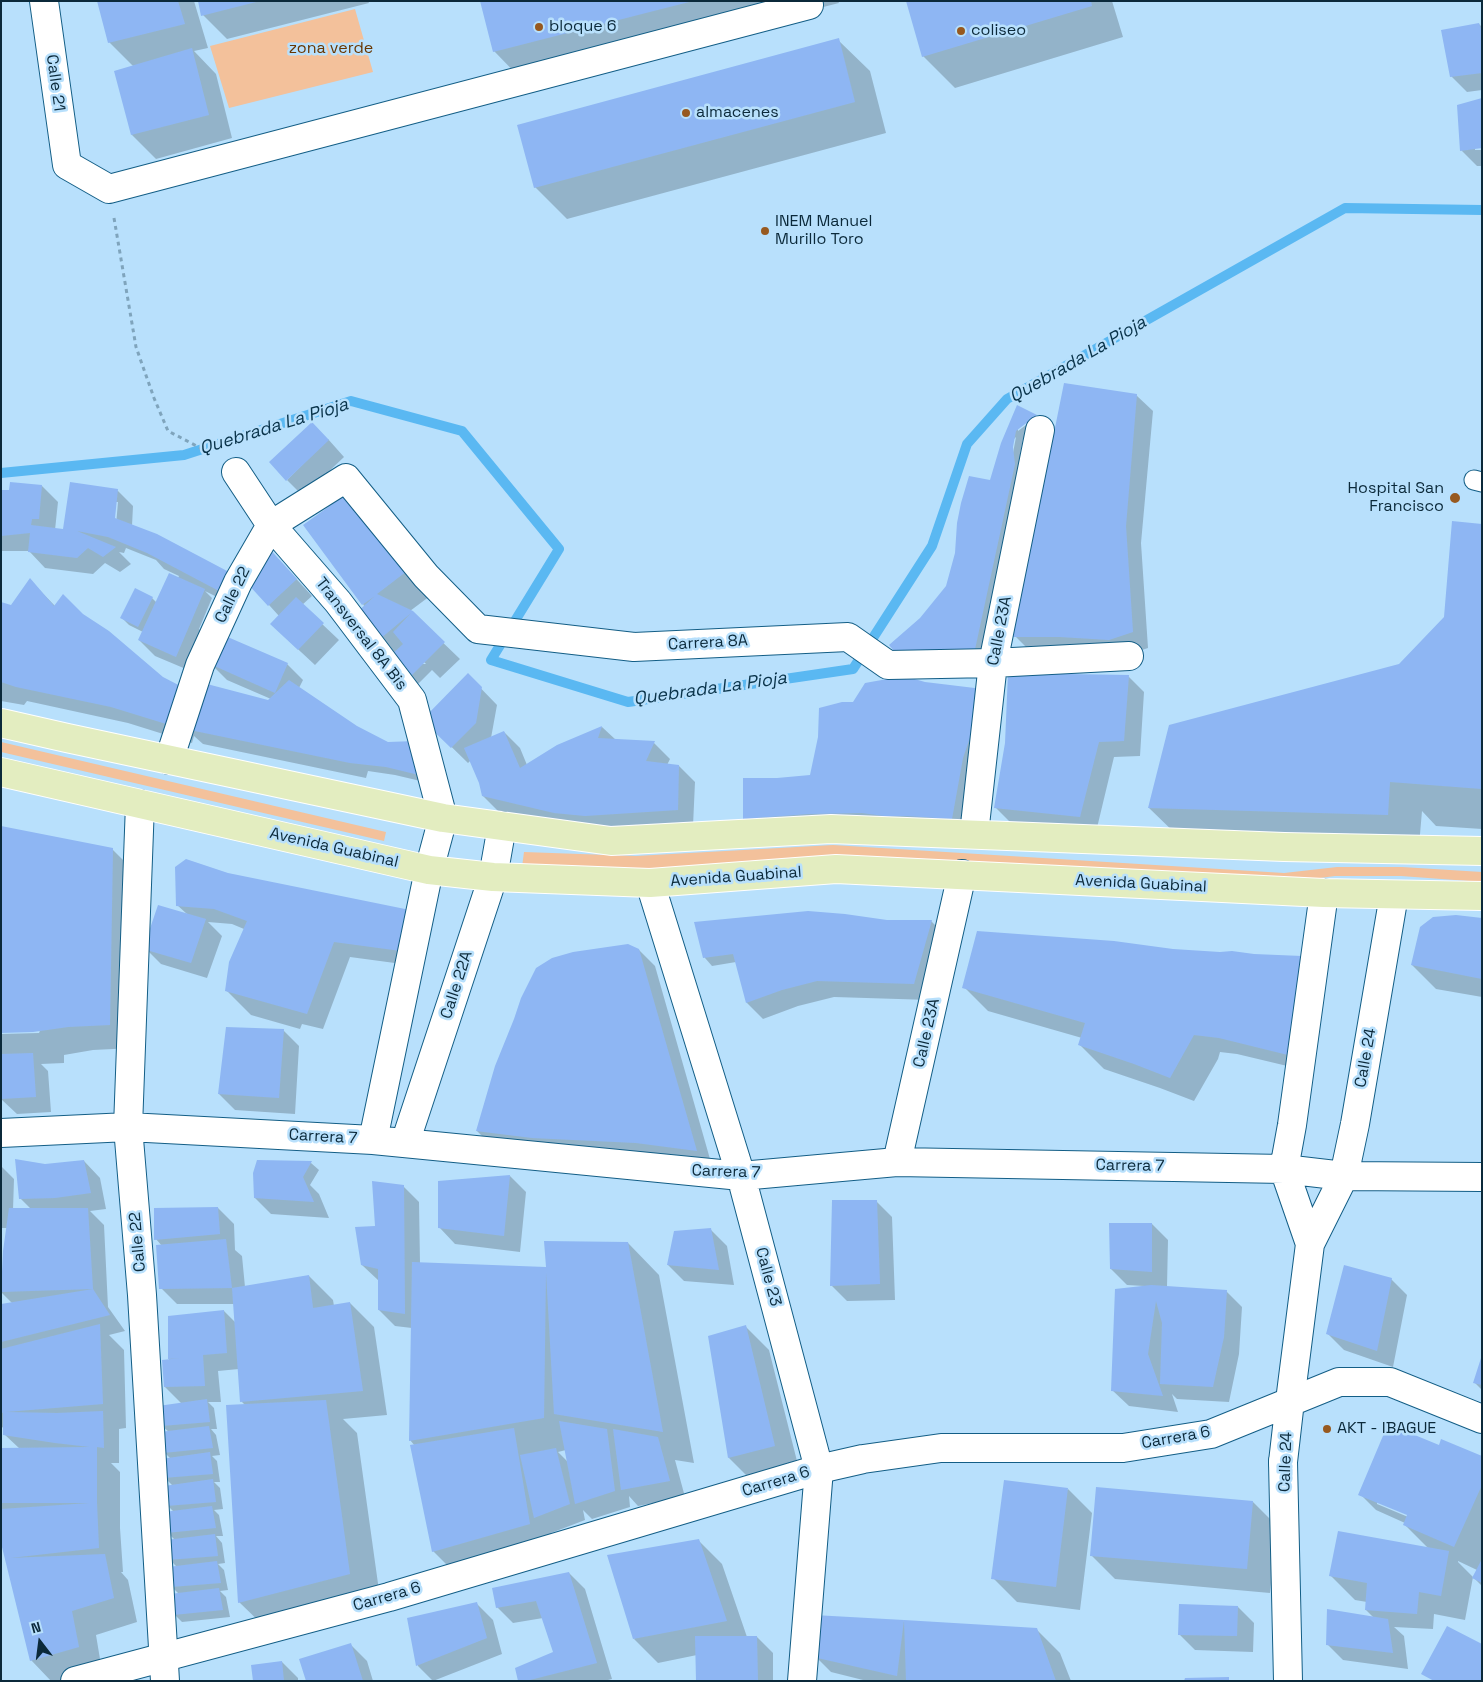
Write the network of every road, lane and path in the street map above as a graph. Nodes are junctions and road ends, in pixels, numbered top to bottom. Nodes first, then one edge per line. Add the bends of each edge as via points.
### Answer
1 (44, 1) edge
2 (809, 5) dead end
3 (108, 189) junction
4 (1040, 430) dead end
5 (236, 472) joint
6 (346, 478) joint
7 (270, 525) junction
8 (1130, 656) dead end
9 (993, 663) junction
10 (1, 723) edge
11 (171, 756) junction
12 (1, 772) edge
13 (140, 804) junction
14 (443, 818) junction
15 (502, 826) junction
16 (974, 834) junction
17 (1482, 851) edge
18 (428, 870) junction
19 (962, 874) junction
20 (493, 877) junction
21 (650, 883) junction
22 (1324, 893) junction
23 (1394, 895) junction
24 (1482, 896) edge
25 (128, 1127) junction
26 (1, 1133) edge
27 (373, 1140) junction
28 (404, 1143) junction
29 (897, 1162) junction
30 (1284, 1168) junction
31 (741, 1176) junction
32 (1344, 1176) junction
33 (1482, 1177) edge
34 (1310, 1244) junction
35 (1290, 1402) junction
36 (1482, 1419) edge
37 (818, 1469) junction
38 (165, 1669) edge
39 (75, 1681) edge
40 (802, 1681) edge
41 (1288, 1681) edge

1 - 3 street, Calle 21 via 67,164
2 - 3 street
3 - 5 path via 136,347 168,432 222,459
4 - 9 street, Calle 23A
5 - 7 street, Transversal 8A Bis
6 - 7 street, Calle 22
6 - 9 street, Carrera 8A via 426,576 478,629 634,647 848,637 888,665
7 - 11 street, Calle 22 via 238,582 200,665
7 - 14 street, Transversal 8A Bis via 338,602 412,700
8 - 9 street, Carrera 8A
9 - 16 street, Calle 23A
10 - 11 main road
11 - 14 main road
12 - 13 main road, Avenida Guabinal
13 - 18 main road, Avenida Guabinal
13 - 25 street, Calle 22
14 - 15 main road
14 - 18 street
15 - 16 main road via 610,841 831,829
15 - 20 street, Calle 22A
16 - 17 main road via 1284,847
18 - 20 main road, Avenida Guabinal
18 - 27 street
19 - 21 main road, Avenida Guabinal via 836,869
19 - 22 main road, Avenida Guabinal
19 - 29 street, Calle 23A
20 - 21 main road, Avenida Guabinal
20 - 28 street, Calle 22A
21 - 31 street, Calle 23
22 - 23 main road, Avenida Guabinal
22 - 30 street, Calle 24
23 - 24 main road, Avenida Guabinal
23 - 32 street, Calle 24
25 - 26 street, Carrera 7
25 - 27 street, Carrera 7
25 - 38 street, Calle 22 via 142,1294
27 - 28 street, Carrera 7
28 - 31 street, Carrera 7
29 - 30 street, Carrera 7
29 - 31 street, Carrera 7
30 - 32 street, Carrera 7
30 - 34 street, Calle 24
31 - 37 street, Calle 23
32 - 33 street, Carrera 7
32 - 34 street, Calle 24
34 - 35 street, Calle 24
35 - 36 street, Carrera 6 via 1339,1382 1390,1382
35 - 37 street, Carrera 6 via 1211,1434 1123,1448 941,1448
35 - 41 street, Calle 24 via 1283,1462
37 - 38 street, Carrera 6 via 389,1597
37 - 40 street, Calle 23
38 - 39 street, Carrera 6

